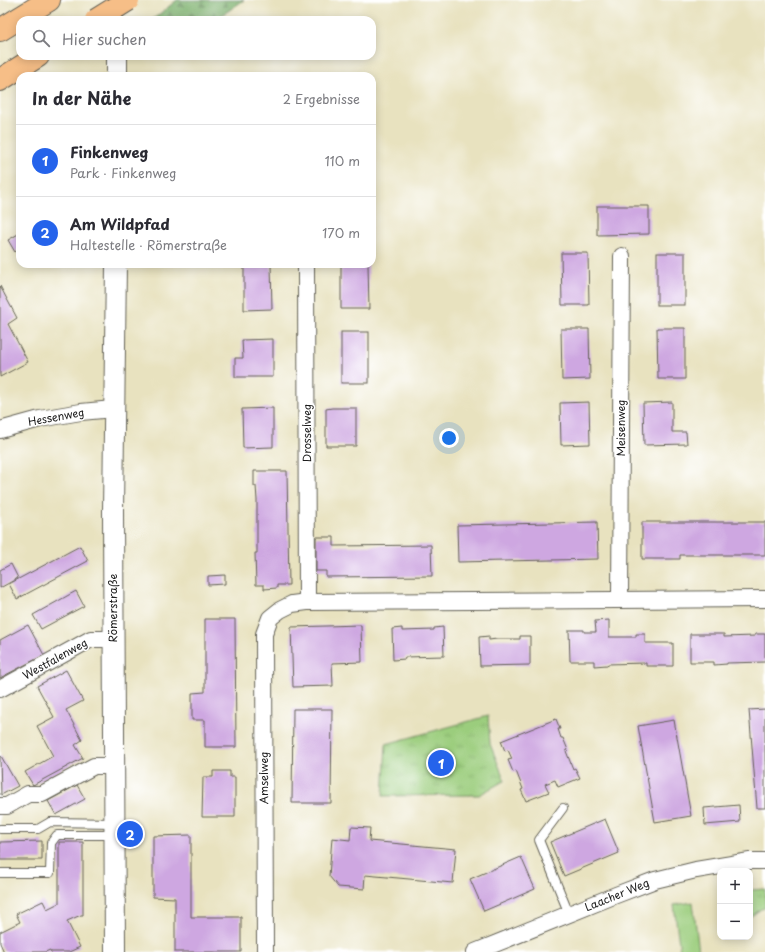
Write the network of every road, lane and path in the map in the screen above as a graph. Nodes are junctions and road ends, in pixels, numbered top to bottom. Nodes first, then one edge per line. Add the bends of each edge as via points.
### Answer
1 (49, 0) edge
2 (118, 0) edge
3 (128, 0) edge
4 (23, 16) edge
5 (102, 16) edge
6 (118, 16) edge
7 (16, 20) edge
8 (0, 30) edge
9 (32, 60) edge
10 (117, 60) edge
11 (117, 72) edge
12 (0, 80) edge
13 (622, 256) dead end
14 (116, 268) edge
15 (306, 268) edge
16 (113, 409) junction
17 (0, 430) edge
18 (620, 599) junction
19 (765, 599) edge
20 (307, 602) junction
21 (113, 639) junction
22 (0, 689) edge
23 (114, 766) junction
24 (0, 806) edge
25 (563, 808) dead end
26 (0, 829) edge
27 (114, 829) junction
28 (765, 861) edge
29 (0, 873) edge
30 (569, 914) junction
31 (115, 952) edge
32 (265, 952) edge
33 (474, 952) edge

1 - 4 highway
2 - 6 street
3 - 5 highway, bridge
7 - 8 highway
9 - 12 highway
10 - 11 street
13 - 18 street, Meisenweg
14 - 16 street, Römerstraße
15 - 20 street, Drosselweg
16 - 17 street, Hessenweg via 40,419
16 - 21 street, Römerstraße
18 - 19 street
18 - 20 street
20 - 32 street, Amselweg via 292,604 280,610 270,618 264,634
21 - 22 street, Westfalenweg via 91,639
21 - 23 street, Römerstraße
23 - 24 street via 94,766 42,794 28,794 7,806
23 - 27 street, Römerstraße
25 - 30 lane via 539,840
26 - 27 lane via 38,829 50,822
27 - 29 lane via 57,835 51,843 50,873
27 - 31 street, Römerstraße
28 - 30 street, Laacher Weg via 696,870 655,880
30 - 33 street, Laacher Weg

